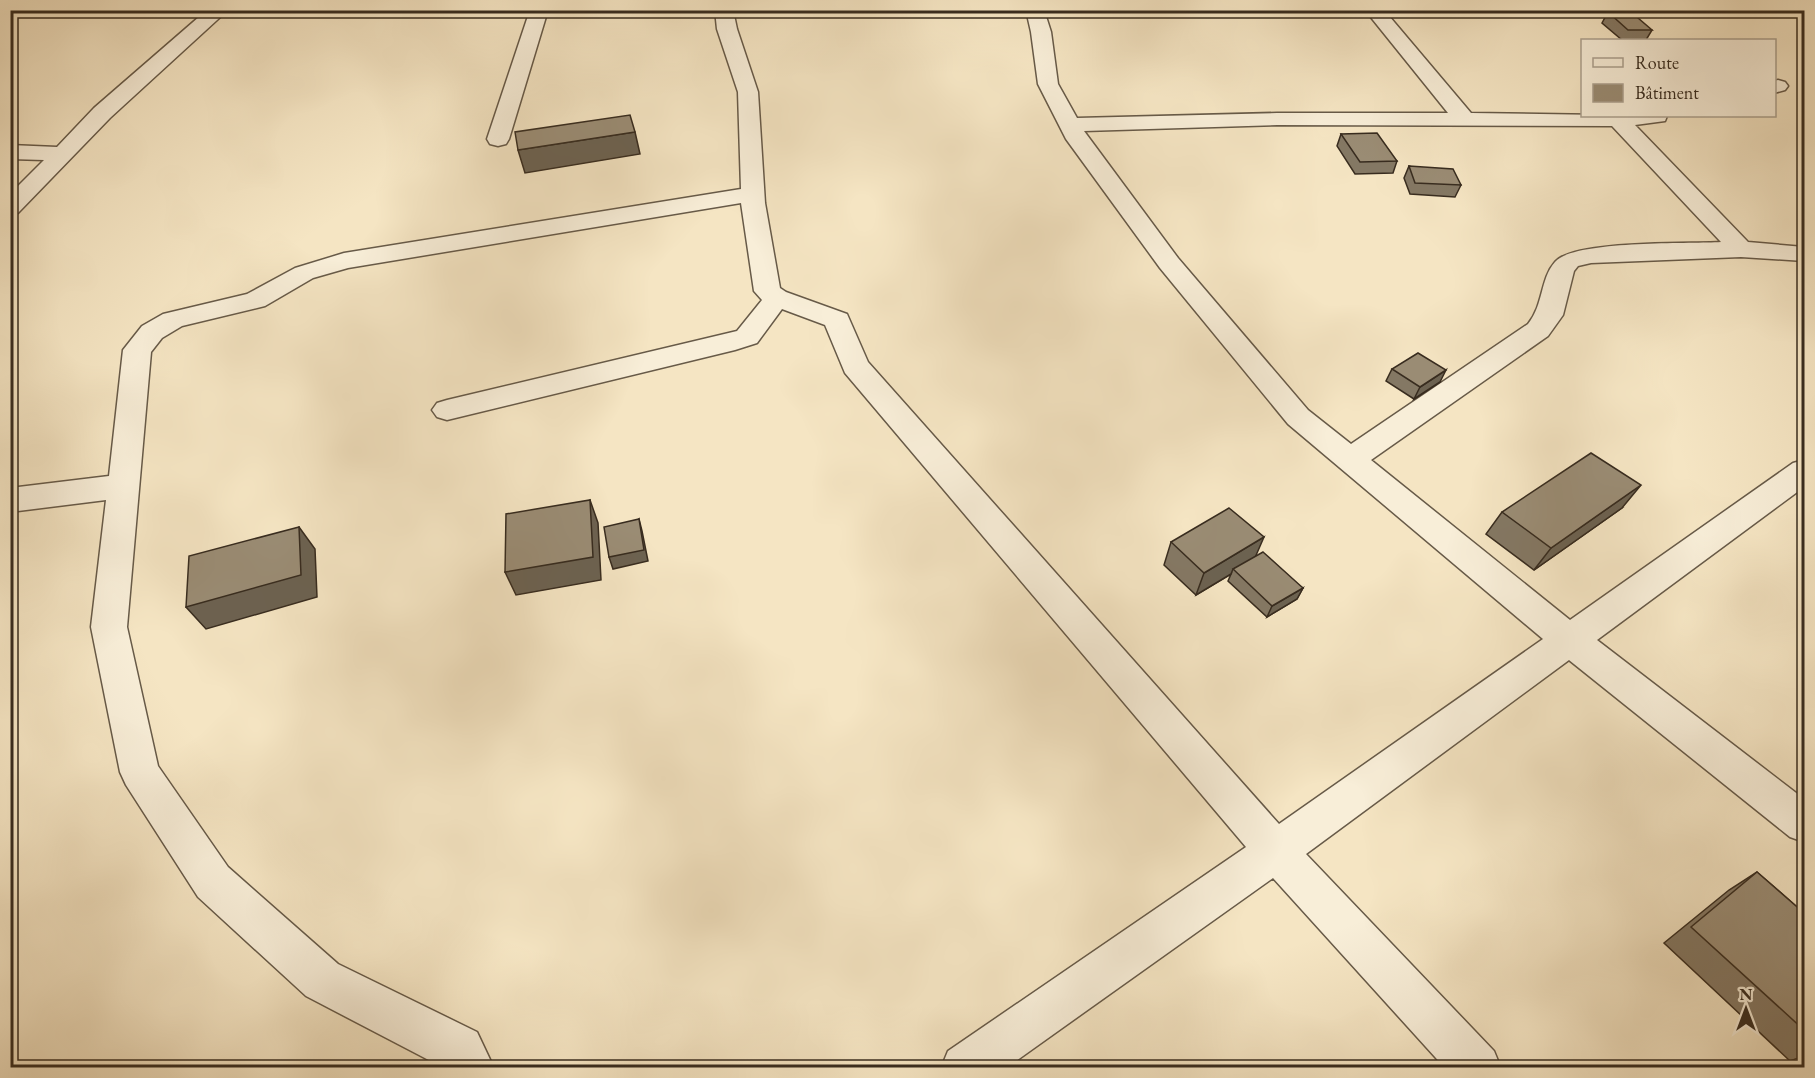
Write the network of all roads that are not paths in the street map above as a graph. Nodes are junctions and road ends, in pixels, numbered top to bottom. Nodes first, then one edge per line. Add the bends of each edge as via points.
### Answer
1 (219, 10) edge
2 (539, 10) edge
3 (724, 10) edge
4 (1035, 10) edge
5 (1374, 10) edge
6 (1647, 117) edge
7 (1465, 120) junction
8 (1618, 120) junction
9 (1070, 125) junction
10 (498, 139) dead end
11 (10, 152) edge
12 (63, 154) junction
13 (753, 194) junction
14 (10, 208) edge
15 (1741, 249) junction
16 (1804, 254) edge
17 (777, 298) junction
18 (447, 410) dead end
19 (1349, 460) junction
20 (1804, 471) edge
21 (123, 486) junction
22 (10, 500) edge
23 (1569, 639) junction
24 (1804, 823) edge
25 (1276, 851) junction
26 (470, 1068) edge
27 (965, 1068) edge
28 (1477, 1068) edge

1 - 12 street via 102,113
2 - 10 street
3 - 13 street via 748,92
4 - 9 street via 1048,84
5 - 7 street
6 - 8 street
7 - 8 street
7 - 9 street via 1277,118
8 - 15 street
9 - 19 street via 1176,272 1298,417
11 - 12 street
12 - 14 street
13 - 17 street via 764,281 767,291
13 - 21 street via 344,261 304,273 256,300 173,320 152,332 137,350
15 - 16 street
15 - 19 street via 1590,255 1569,261 1562,269 1550,315 1539,330
17 - 18 street via 747,337
17 - 25 street via 837,320 855,366
19 - 23 street
20 - 23 street
21 - 22 street
21 - 26 street via 109,627 140,772 213,882 322,980 460,1049
23 - 24 street
23 - 25 street
25 - 27 street
25 - 28 street

